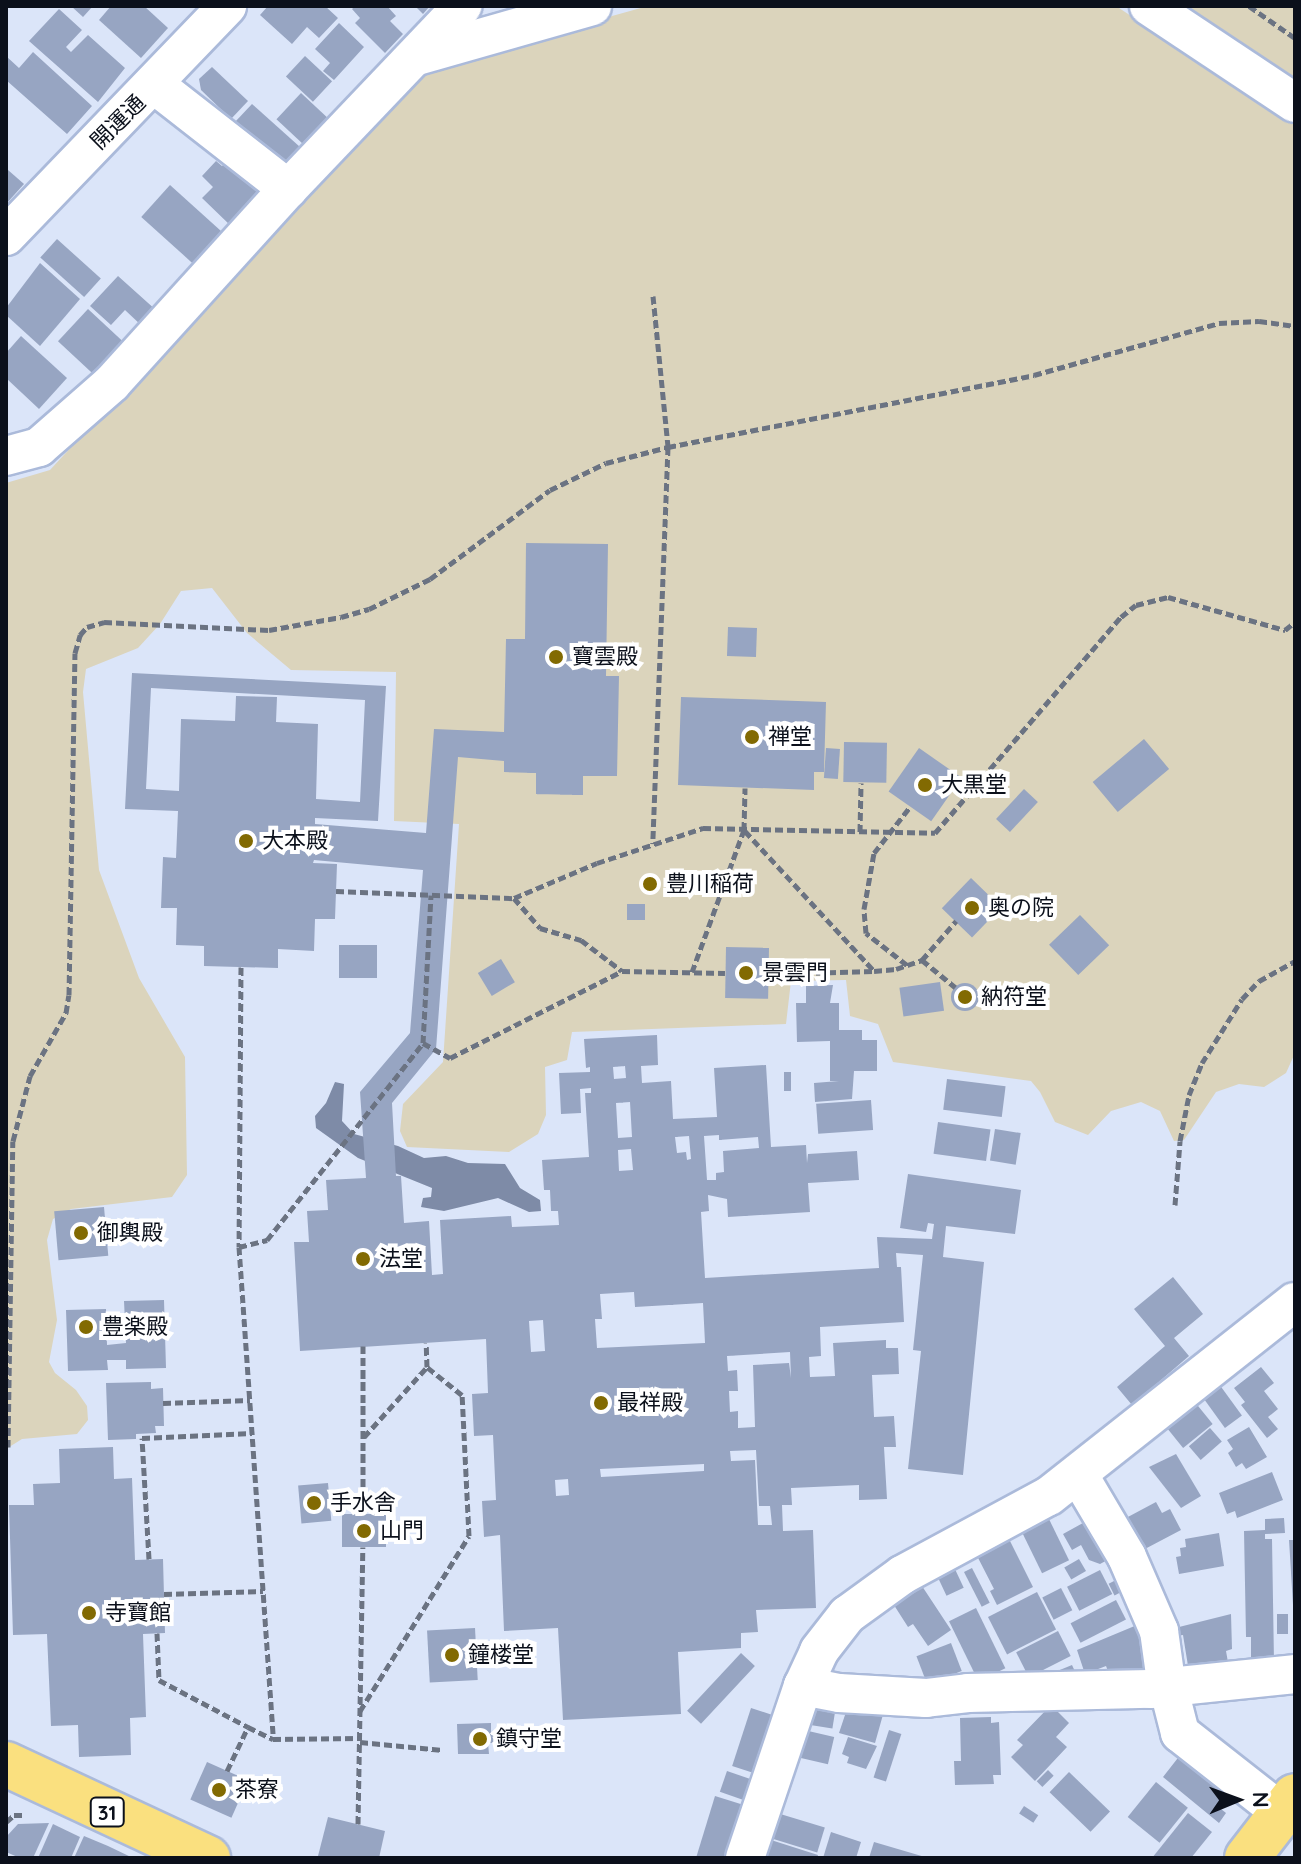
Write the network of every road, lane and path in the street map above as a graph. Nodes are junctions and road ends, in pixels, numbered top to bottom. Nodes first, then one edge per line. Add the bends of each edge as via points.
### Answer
1 (462, 6) edge
2 (592, 6) edge
3 (1149, 6) edge
4 (1249, 6) edge
5 (216, 10) edge
6 (1295, 38) edge
7 (414, 57) junction
8 (155, 85) junction
9 (1295, 103) edge
10 (288, 189) junction
11 (6, 236) edge
12 (653, 296) dead end
13 (1295, 326) edge
14 (668, 447) junction
15 (6, 456) edge
16 (1295, 622) edge
17 (861, 783) dead end
18 (745, 788) dead end
19 (910, 807) dead end
20 (744, 830) junction
21 (860, 832) junction
22 (886, 833) junction
23 (653, 844) junction
24 (336, 891) dead end
25 (431, 895) junction
26 (514, 898) junction
27 (956, 921) dead end
28 (922, 960) junction
29 (1295, 961) edge
30 (908, 965) junction
31 (241, 967) dead end
32 (622, 971) junction
33 (874, 971) junction
34 (692, 972) junction
35 (725, 973) dead end
36 (768, 974) dead end
37 (955, 987) dead end
38 (423, 1043) junction
39 (1175, 1205) dead end
40 (239, 1247) junction
41 (1295, 1302) edge
42 (426, 1343) dead end
43 (363, 1346) dead end
44 (427, 1367) junction
45 (250, 1400) junction
46 (163, 1403) dead end
47 (252, 1433) junction
48 (363, 1438) junction
49 (8, 1447) dead end
50 (1078, 1474) junction
51 (363, 1514) dead end
52 (363, 1547) dead end
53 (149, 1559) dead end
54 (263, 1591) junction
55 (164, 1594) dead end
56 (157, 1633) dead end
57 (1295, 1674) edge
58 (803, 1686) junction
59 (1167, 1687) junction
60 (360, 1711) junction
61 (248, 1727) junction
62 (273, 1739) junction
63 (360, 1740) junction
64 (443, 1750) dead end
65 (6, 1764) edge
66 (227, 1771) dead end
67 (1288, 1805) edge
68 (358, 1824) dead end
69 (208, 1858) edge
70 (745, 1858) edge
71 (1247, 1858) edge

1 - 7 street
2 - 7 street
3 - 9 street
4 - 6 path
5 - 8 street, 開運通
7 - 10 street
8 - 10 street
8 - 11 street, 開運通
10 - 15 street via 112,383 39,447
12 - 14 path
13 - 14 path via 1219,323 1034,375
14 - 23 path
14 - 49 path via 606,463 550,490 430,579 369,609 269,630 104,622 80,635 75,653 69,995 66,1013 30,1076 11,1154
16 - 22 path via 1285,630 1168,597 1136,605 935,833
17 - 21 path
18 - 20 path
19 - 22 path
20 - 21 path
20 - 23 path via 703,828
20 - 33 path
20 - 34 path
21 - 22 path
22 - 30 path via 874,853 864,909 866,933
23 - 26 path
24 - 25 path
25 - 26 path
25 - 38 path
26 - 32 path via 540,928 581,940
27 - 28 path
28 - 30 path
28 - 37 path
29 - 39 path via 1259,981 1242,999 1202,1063 1180,1141
30 - 33 path
31 - 40 path
32 - 34 path
32 - 38 path via 450,1058
33 - 36 path
34 - 35 path
38 - 40 path via 267,1240
40 - 45 path
41 - 50 street
42 - 44 path
43 - 48 path
44 - 48 path
44 - 60 path via 462,1395 469,1536
45 - 46 path
45 - 47 path
47 - 53 path via 142,1438
47 - 54 path
48 - 51 path
50 - 58 street via 1049,1496 902,1575 847,1615 819,1651
50 - 59 street via 1127,1557 1159,1631
52 - 60 path
54 - 55 path
54 - 62 path
56 - 61 path via 159,1680
57 - 59 street
58 - 59 street via 926,1698
58 - 70 street
59 - 67 street via 1180,1733
60 - 63 path
61 - 62 path
61 - 66 path
62 - 63 path
63 - 64 path
63 - 68 path
65 - 69 main road, 31
67 - 71 main road

